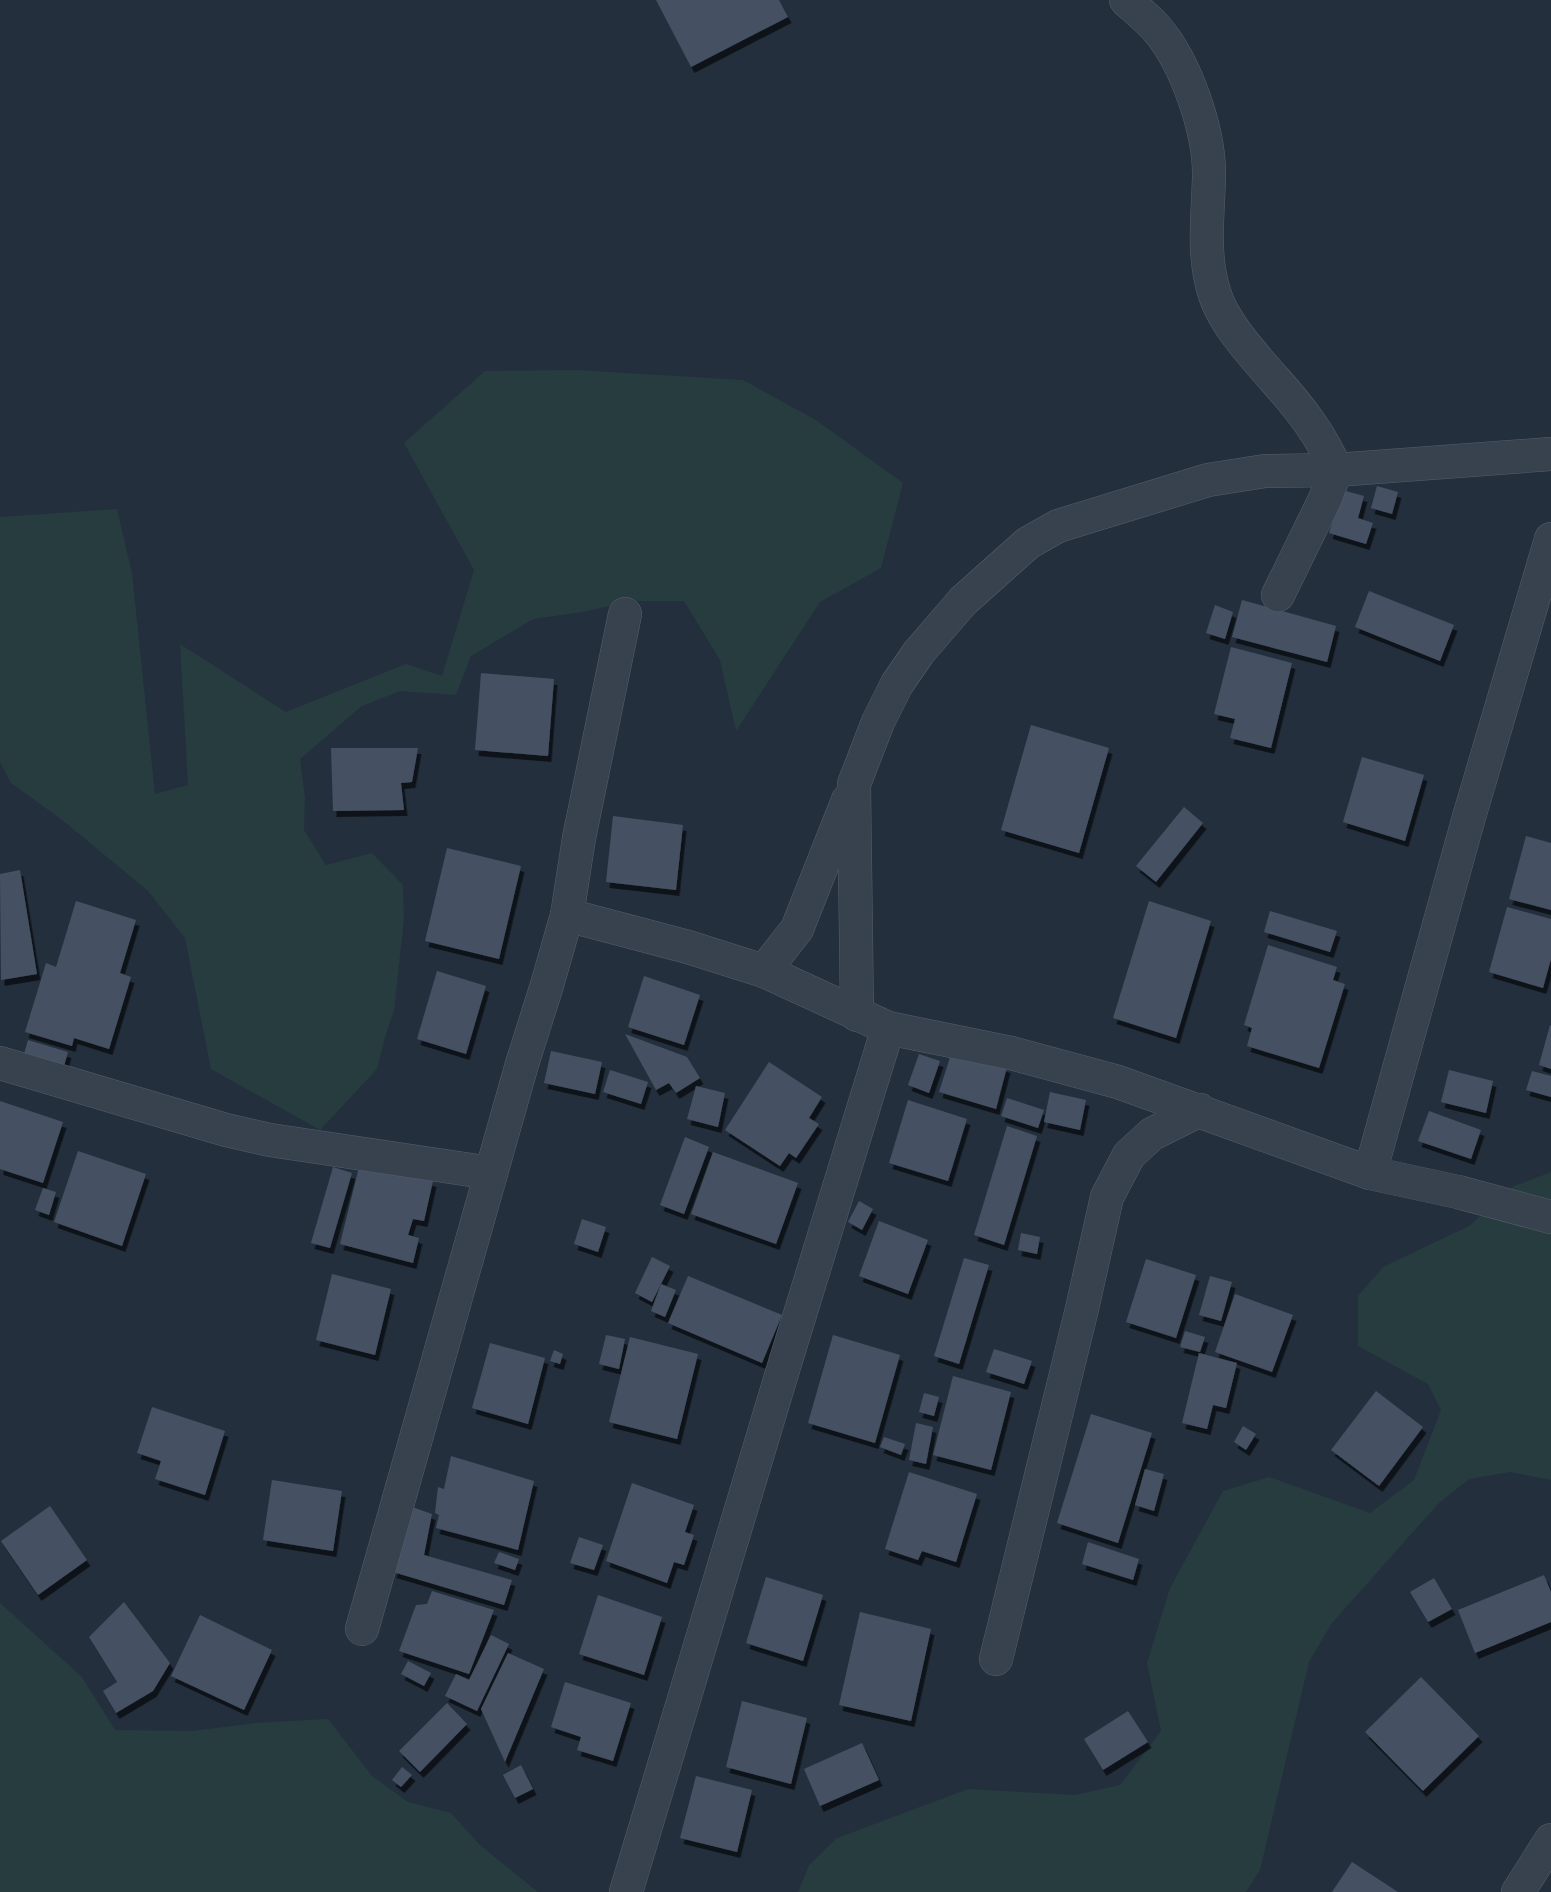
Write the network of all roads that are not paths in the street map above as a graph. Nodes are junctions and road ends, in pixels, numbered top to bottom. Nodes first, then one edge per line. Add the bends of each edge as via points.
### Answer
1 (1126, 0) edge
2 (1551, 454) edge
3 (1336, 470) junction
4 (1551, 539) edge
5 (1278, 595) dead end
6 (624, 614) dead end
7 (854, 784) junction
8 (567, 915) junction
9 (764, 971) junction
10 (857, 1014) junction
11 (888, 1028) junction
12 (0, 1064) edge
13 (1200, 1110) junction
14 (491, 1173) junction
15 (1370, 1173) junction
16 (1551, 1217) edge
17 (362, 1629) dead end
18 (996, 1659) dead end
19 (1551, 1840) edge
20 (626, 1892) edge
21 (1518, 1892) edge

1 - 3 street via 1157,29 1182,68 1204,134 1209,174 1206,250 1215,295 1250,352 1305,414 1328,448
2 - 3 street
3 - 5 street
3 - 7 street via 1265,471 1208,480 1058,526 1028,543 963,601 919,652 878,722
4 - 15 street
6 - 8 street
7 - 9 street via 797,929
7 - 10 street
8 - 9 street
8 - 14 street
9 - 10 street
10 - 11 street
11 - 13 street via 1011,1053 1118,1082
11 - 20 street
12 - 14 street via 226,1131
13 - 15 street
13 - 18 street via 1152,1134 1129,1155 1107,1197
14 - 17 street
15 - 16 street
19 - 21 street

